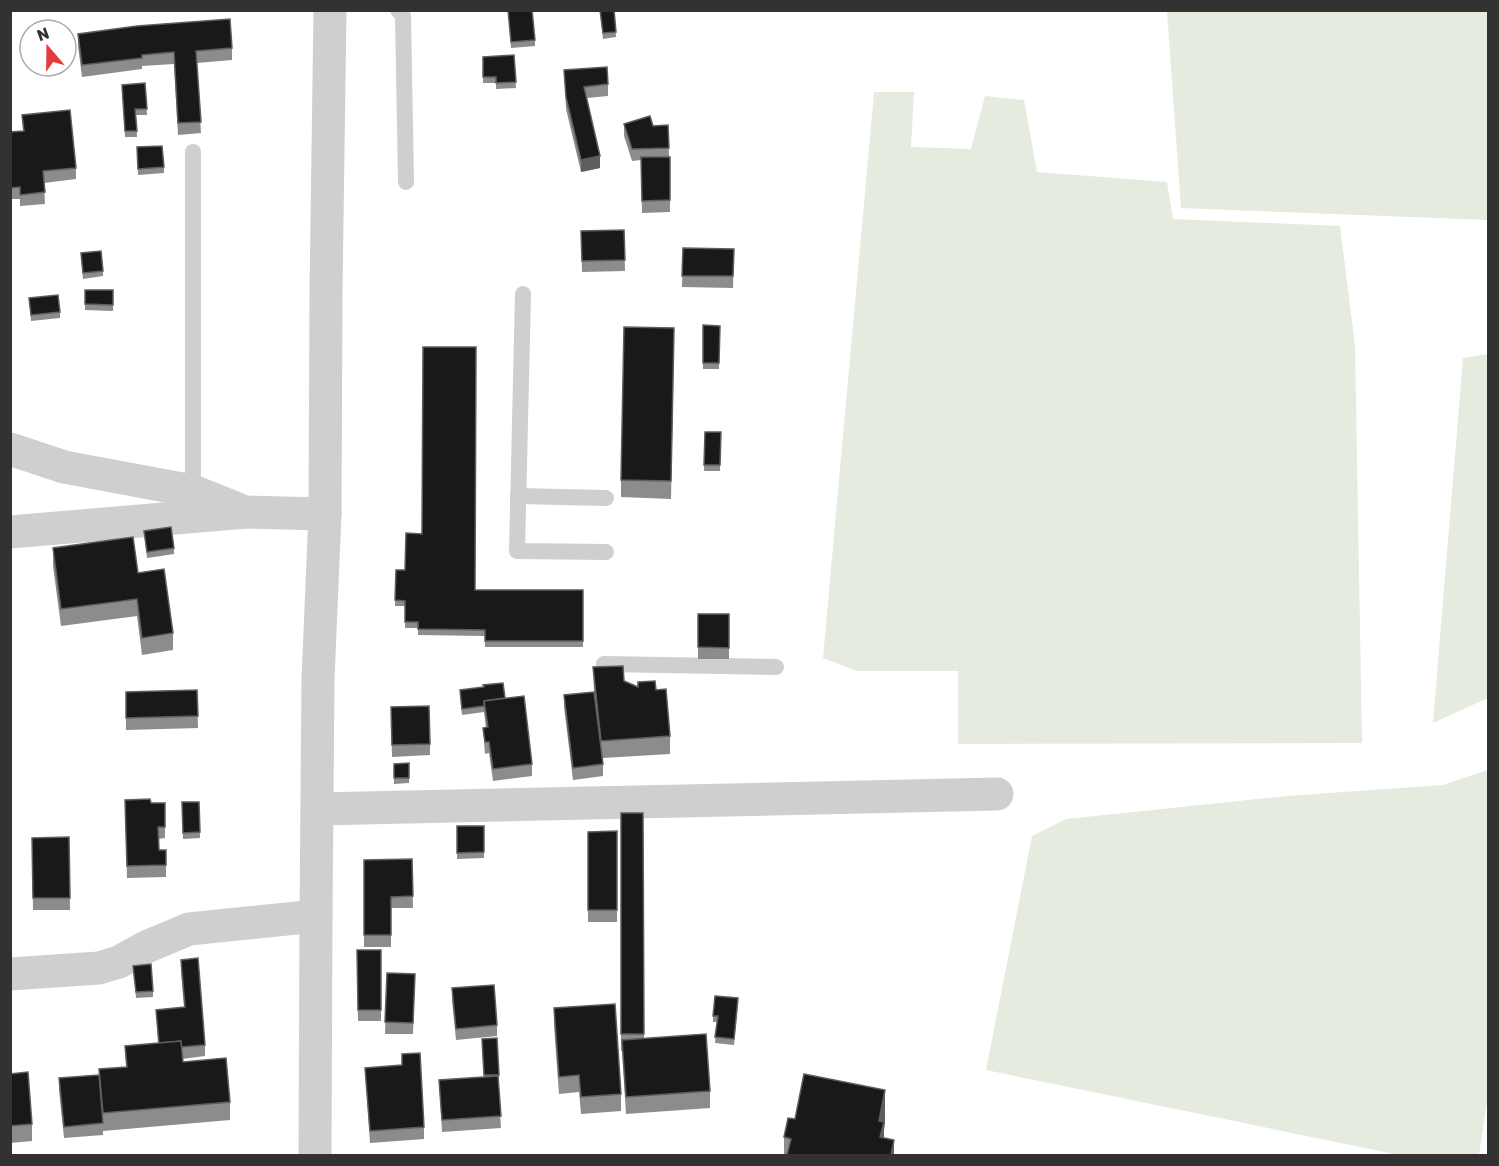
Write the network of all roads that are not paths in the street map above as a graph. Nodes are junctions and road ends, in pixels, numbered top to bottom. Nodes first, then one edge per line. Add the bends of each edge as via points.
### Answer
1 (330, 10) edge
2 (398, 10) edge
3 (193, 152) dead end
4 (406, 182) dead end
5 (523, 294) dead end
6 (10, 449) edge
7 (193, 491) junction
8 (518, 496) junction
9 (606, 498) dead end
10 (246, 512) junction
11 (325, 514) junction
12 (10, 532) edge
13 (606, 552) dead end
14 (604, 664) edge
15 (776, 667) dead end
16 (998, 794) dead end
17 (317, 809) junction
18 (316, 916) junction
19 (10, 974) edge
20 (315, 1155) edge

1 - 11 street
2 - 4 lane via 403,16
3 - 7 lane
5 - 8 lane
6 - 7 street via 64,467
7 - 10 street
8 - 9 lane
8 - 13 lane via 517,551
10 - 11 street
10 - 12 street
11 - 17 street
14 - 15 lane
16 - 17 street
17 - 18 street
18 - 19 street via 189,929 99,968
18 - 20 street

